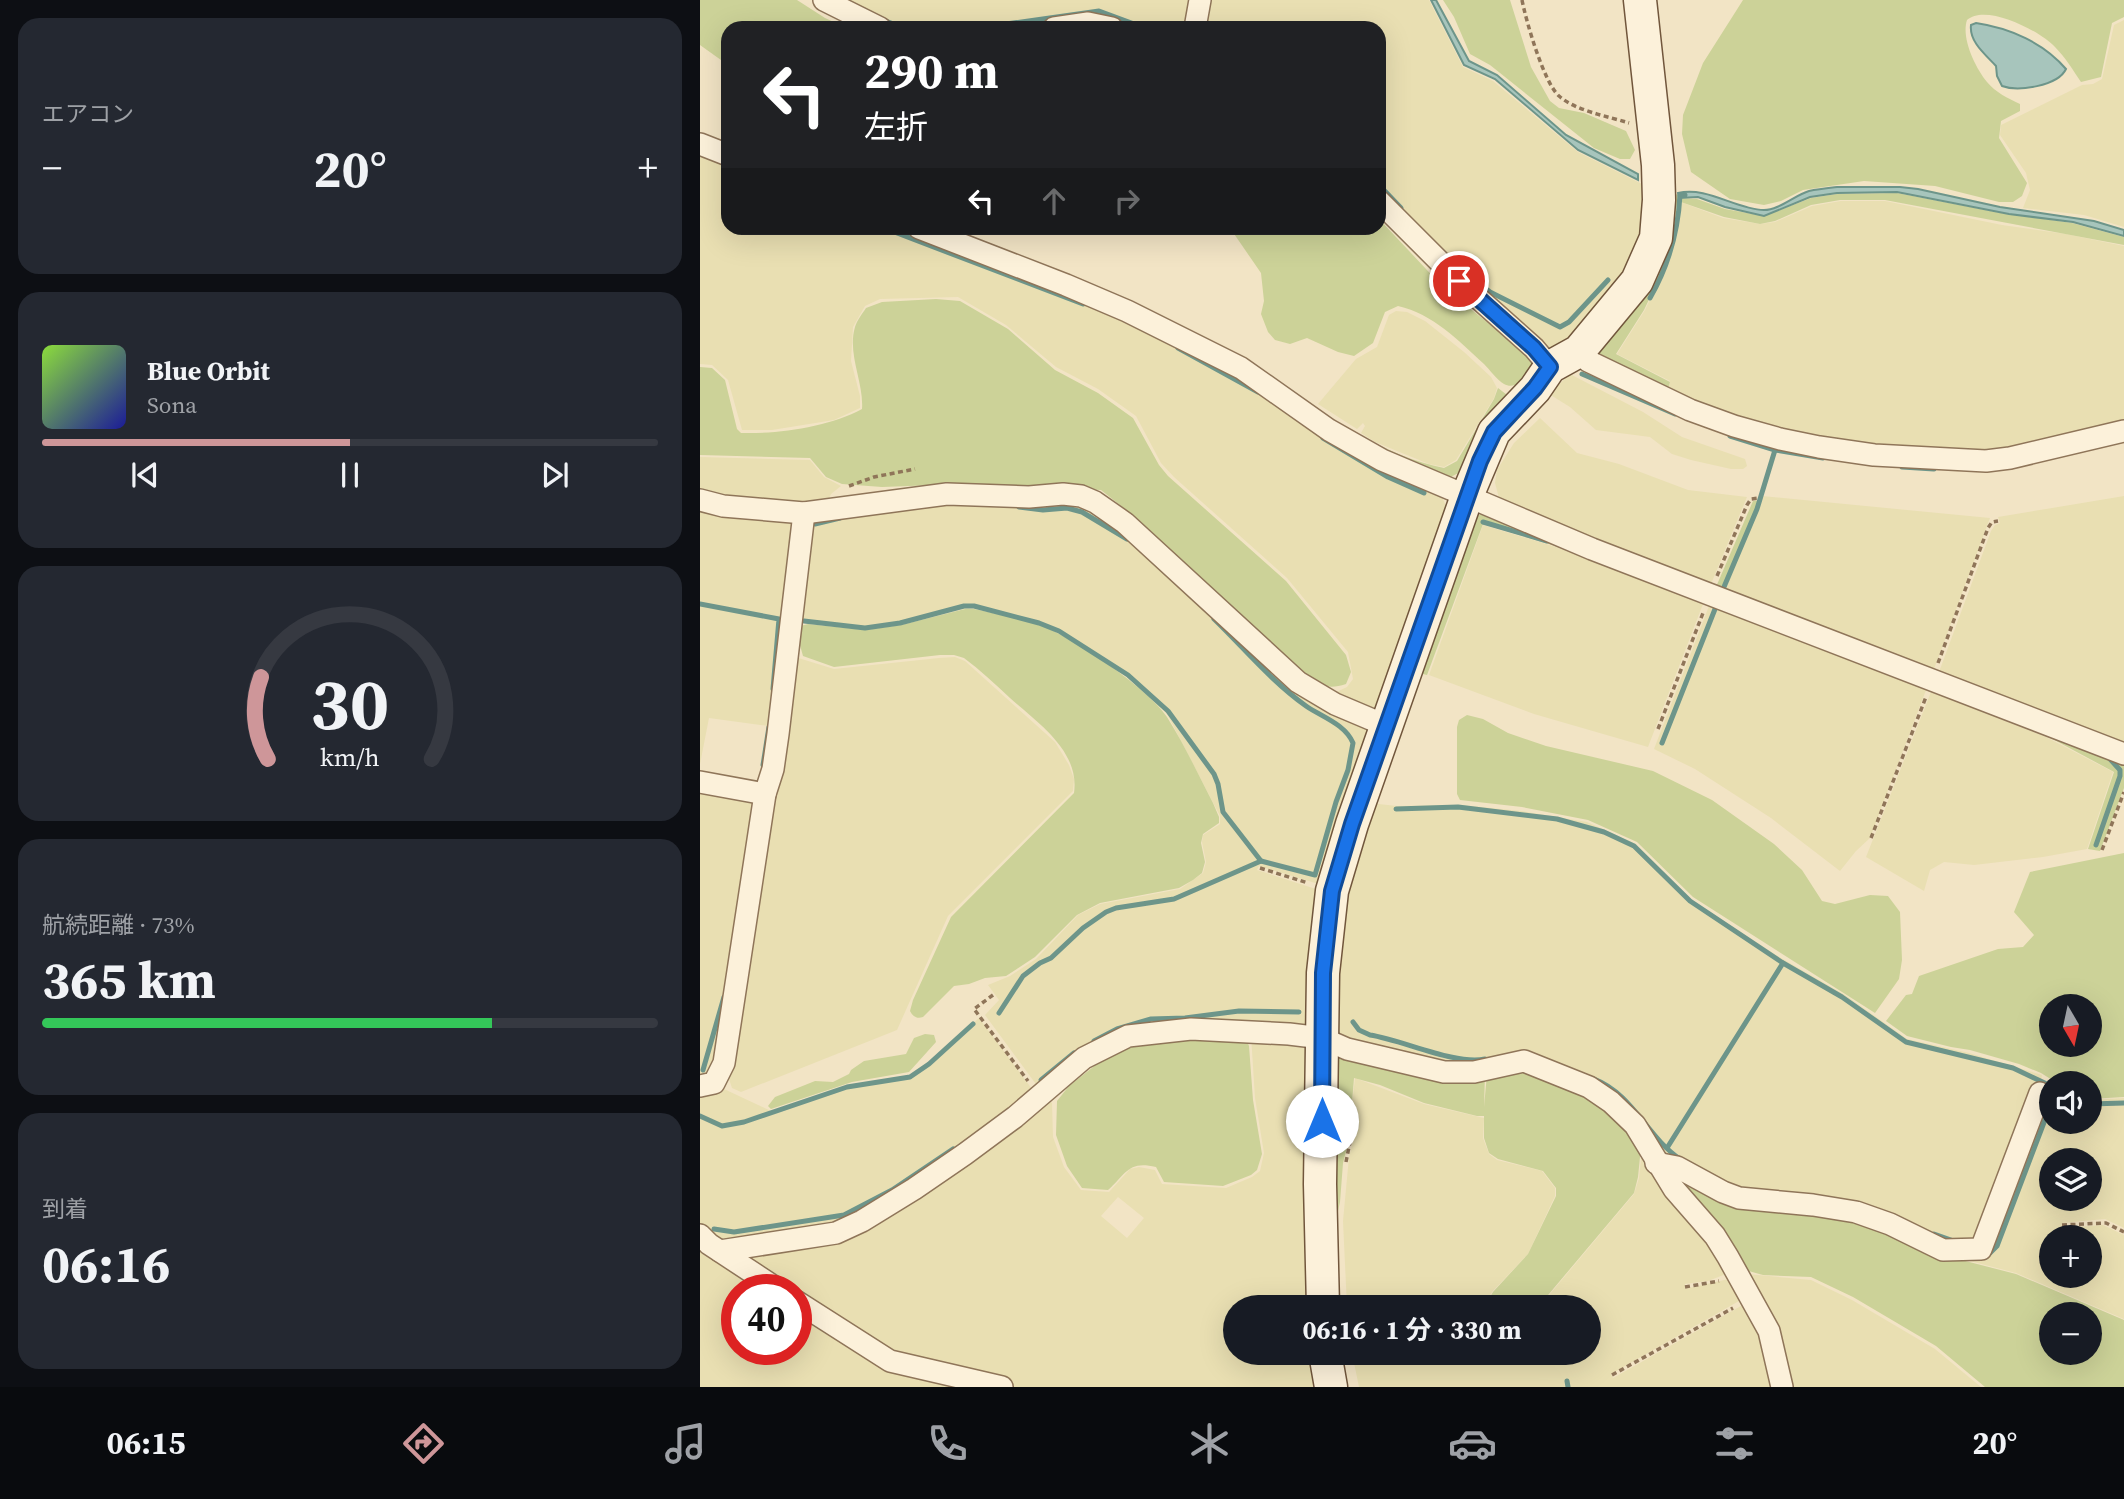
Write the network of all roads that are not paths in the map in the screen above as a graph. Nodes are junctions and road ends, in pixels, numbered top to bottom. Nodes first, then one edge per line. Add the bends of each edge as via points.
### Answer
1 (825, 0) edge
2 (1200, 0) edge
3 (1640, 0) edge
4 (866, 21) edge
5 (1196, 21) edge
6 (700, 145) edge
7 (721, 152) edge
8 (1386, 208) edge
9 (937, 235) edge
10 (1579, 351) junction
11 (1550, 367) junction
12 (2124, 431) edge
13 (1467, 496) junction
14 (700, 500) edge
15 (804, 513) junction
16 (1387, 726) junction
17 (2124, 754) edge
18 (700, 782) edge
19 (765, 794) junction
20 (1322, 1038) junction
21 (700, 1086) edge
22 (2039, 1096) edge
23 (1656, 1163) junction
24 (701, 1237) edge
25 (720, 1251) junction
26 (755, 1274) edge
27 (1323, 1295) edge
28 (812, 1311) edge
29 (1327, 1365) edge
30 (1002, 1387) edge
31 (1331, 1387) edge
32 (1782, 1387) edge

1 - 4 street
2 - 5 street
3 - 10 street via 1658,166 1656,238 1637,281
6 - 7 street
8 - 11 street
9 - 13 street via 1150,323 1241,368 1381,460
10 - 11 street
10 - 12 street via 1588,361 1690,410 1757,433 1819,447 1975,462
11 - 13 street via 1494,432
13 - 16 street
13 - 17 street via 1709,596
14 - 15 street
15 - 16 street via 947,494 1081,496 1118,517 1298,682
15 - 19 street via 778,734
16 - 20 street via 1332,891
18 - 19 street
19 - 21 street via 724,1063 714,1083
20 - 23 street via 1347,1049 1444,1072 1474,1072 1524,1062 1566,1077 1589,1087 1623,1112
20 - 25 street via 1222,1030 1135,1034 1084,1058 965,1154 862,1221 836,1233
20 - 27 street
22 - 23 street via 1981,1249 1943,1250 1856,1212 1739,1198 1677,1167
23 - 32 street via 1715,1236 1737,1273 1769,1331
24 - 25 street
25 - 26 street
28 - 30 street via 890,1361
29 - 31 street

